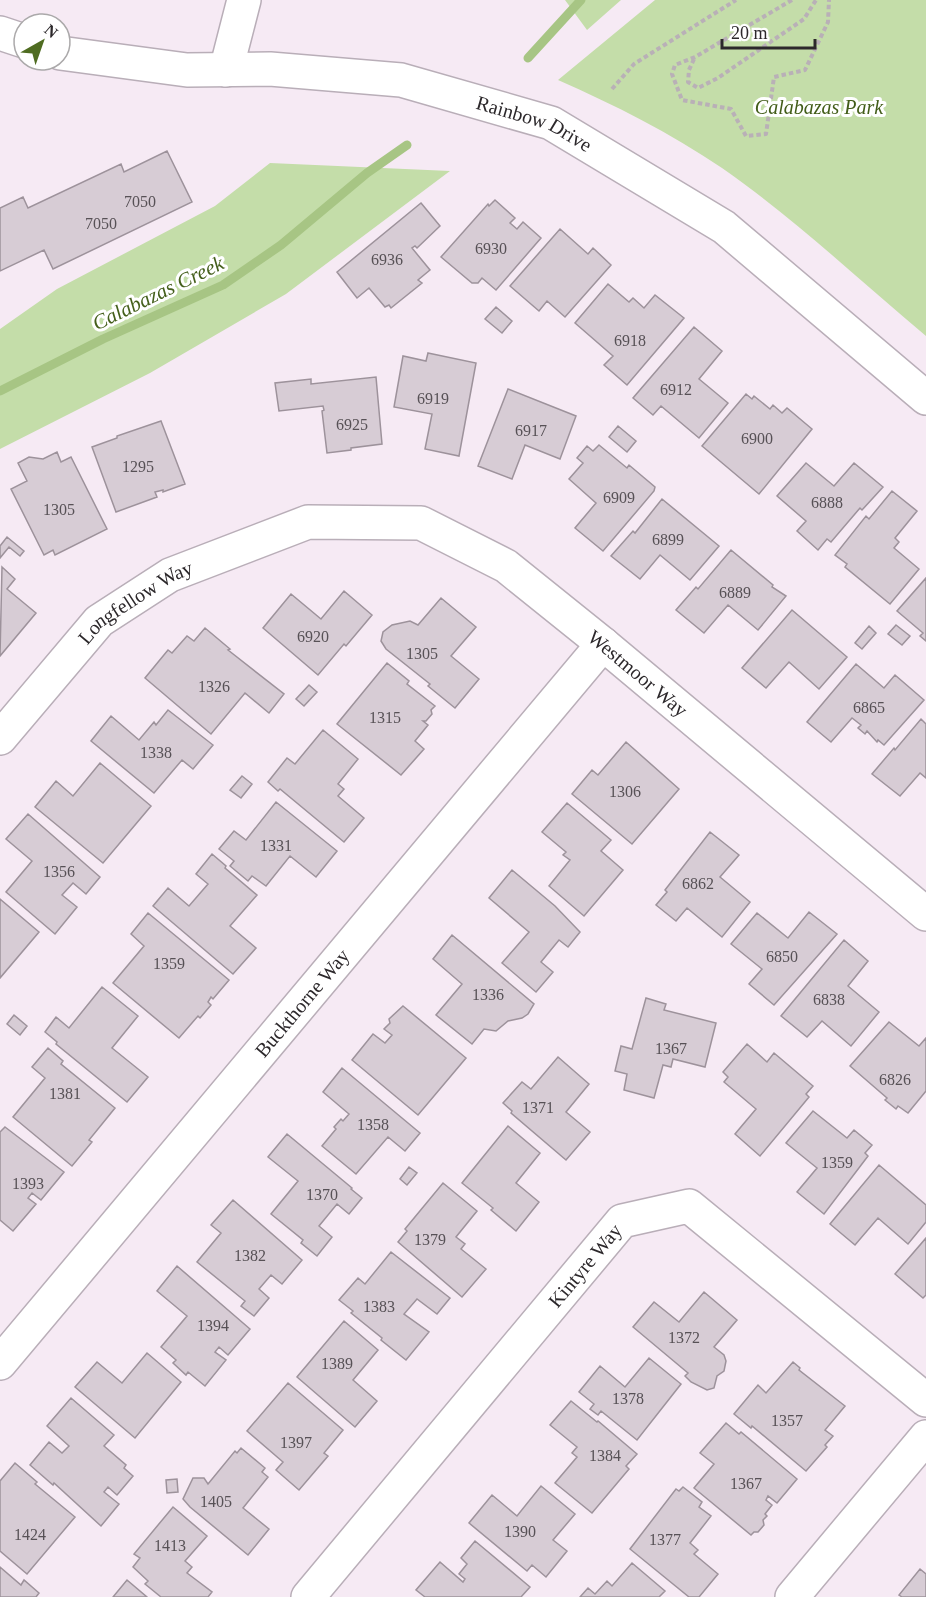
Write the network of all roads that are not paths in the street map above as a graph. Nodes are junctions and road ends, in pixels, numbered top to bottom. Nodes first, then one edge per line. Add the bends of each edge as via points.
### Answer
1 (244, 0) edge
2 (72, 55) edge
3 (226, 69) junction
4 (926, 398) edge
5 (308, 522) joint
6 (603, 644) junction
7 (0, 738) edge
8 (926, 914) edge
9 (0, 1363) edge
10 (926, 1400) edge
11 (926, 1437) edge
12 (308, 1597) edge
13 (792, 1597) edge

1 - 3 street
2 - 3 street, Rainbow Drive via 187,70
3 - 4 street, Rainbow Drive via 401,80 551,123 724,226
5 - 6 street, Westmoor Way via 421,523 506,566
5 - 7 street, Longfellow Way via 170,575 99,621
6 - 8 street, Westmoor Way
6 - 9 street, Buckthorne Way
10 - 12 street, Kintyre Way via 689,1206 622,1221
11 - 13 street

